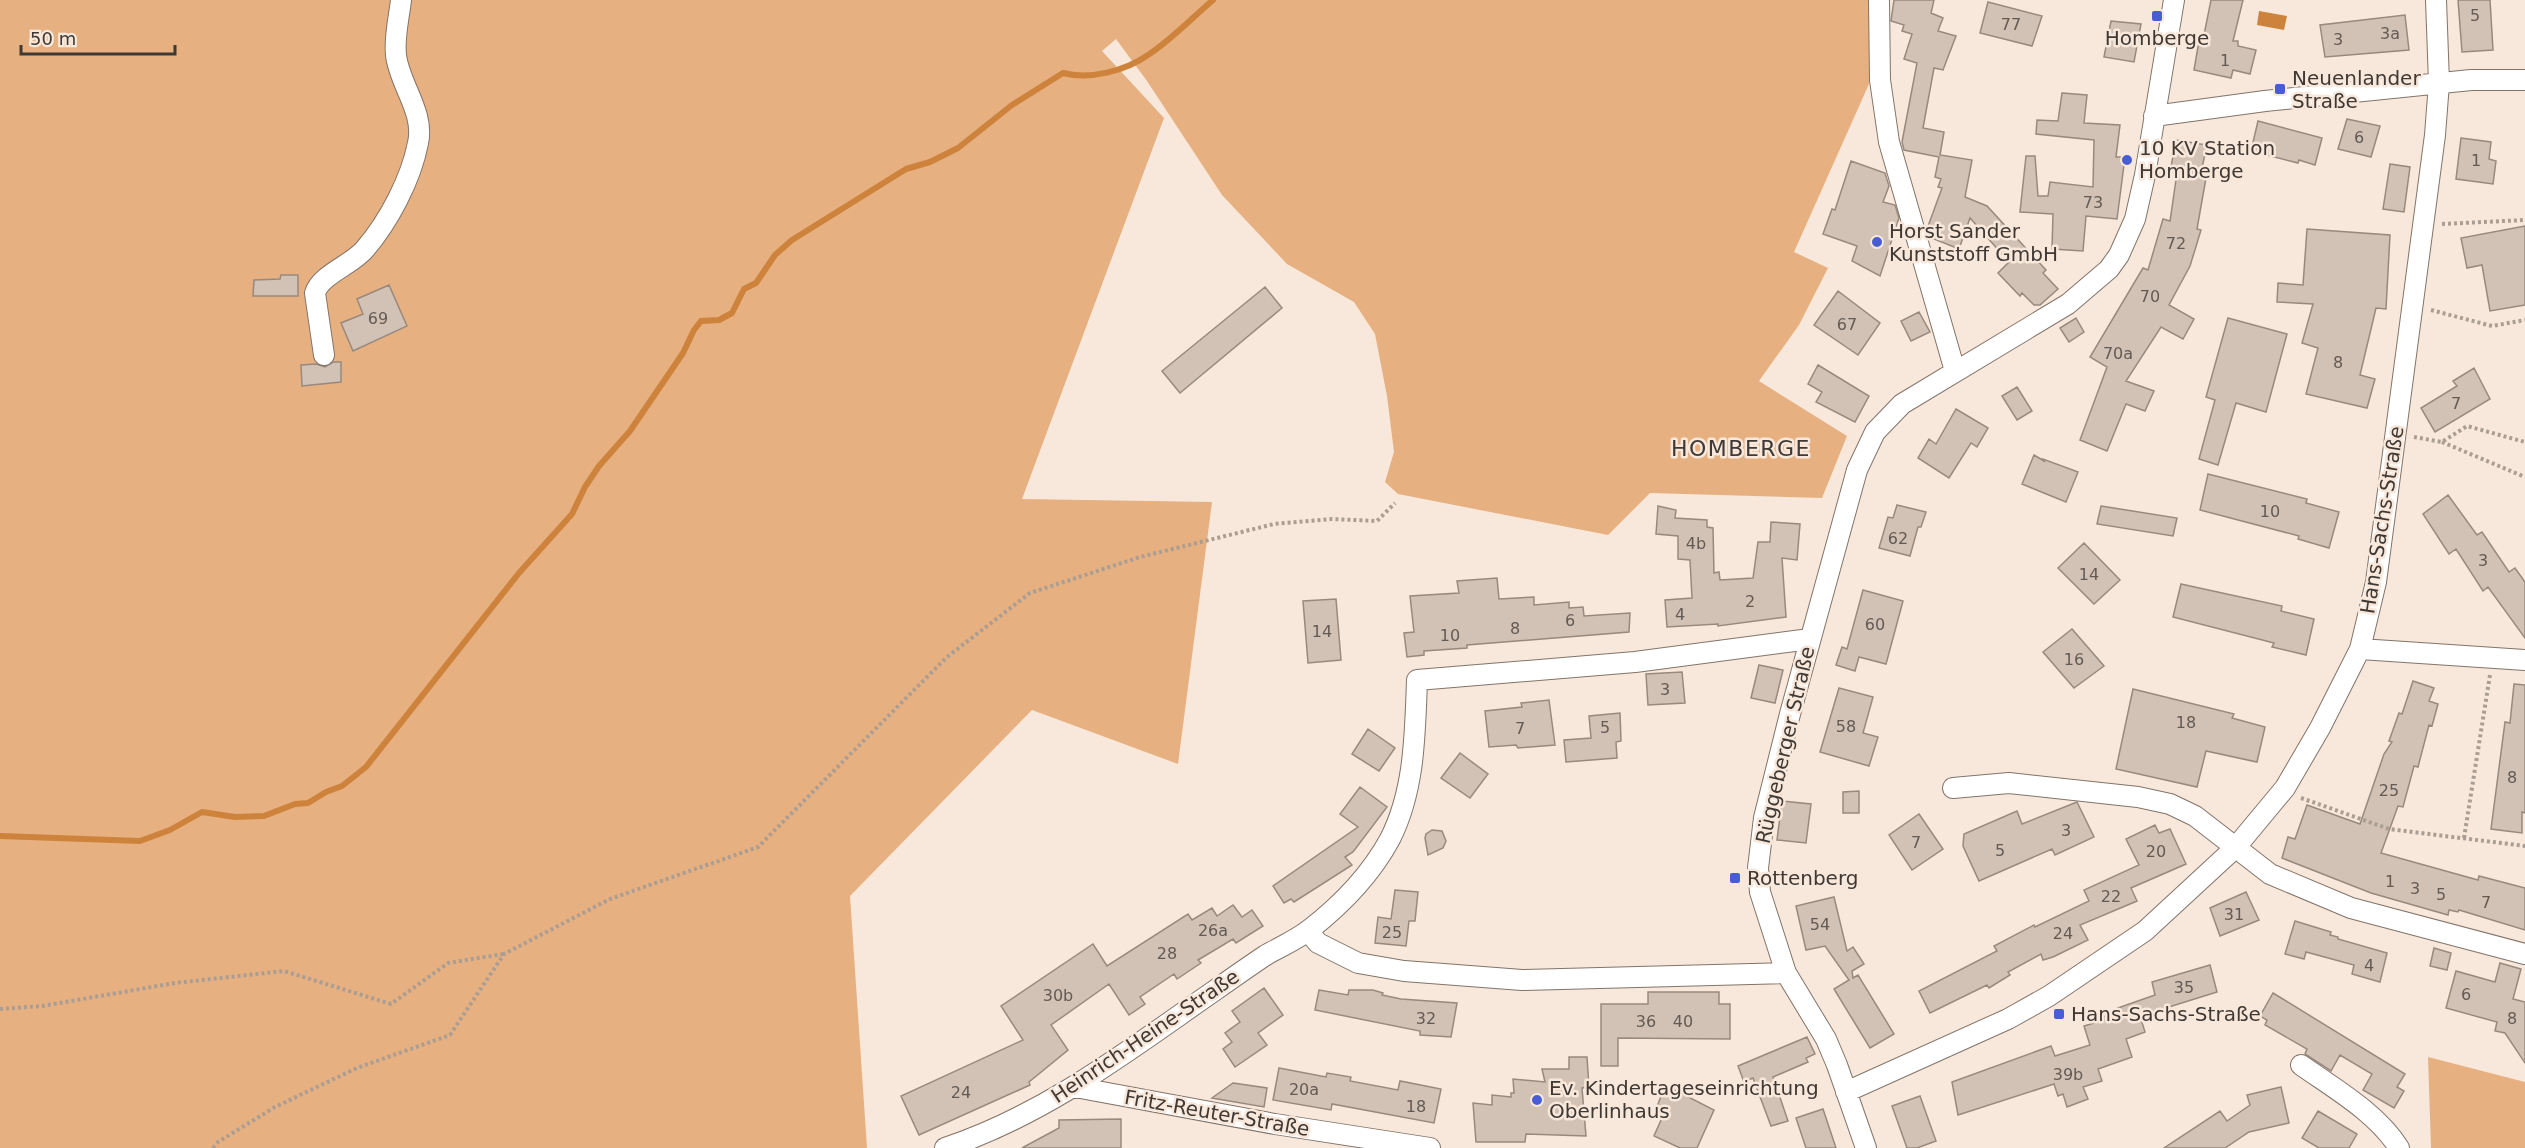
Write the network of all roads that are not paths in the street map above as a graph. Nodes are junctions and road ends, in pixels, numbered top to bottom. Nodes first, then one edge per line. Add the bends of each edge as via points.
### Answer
1 (402, 0) edge
2 (1879, 0) edge
3 (2174, 0) edge
4 (2436, 0) edge
5 (2525, 80) edge
6 (2439, 83) junction
7 (2154, 116) junction
8 (324, 355) dead end
9 (1955, 371) junction
10 (1810, 639) junction
11 (2360, 650) junction
12 (2525, 660) edge
13 (1953, 788) dead end
14 (2236, 847) junction
15 (1308, 931) junction
16 (2525, 954) edge
17 (1786, 973) junction
18 (2301, 1065) dead end
19 (1075, 1087) junction
20 (1846, 1092) junction
21 (945, 1148) edge
22 (1430, 1148) edge
23 (1866, 1148) edge
24 (2400, 1148) edge

1 - 8 street via 396,55 418,121 419,141 401,189 365,249 318,284 315,293
2 - 9 street via 1880,80 1889,142
3 - 7 street, Rüggeberger Straße
4 - 6 street, Hans-Sachs-Straße
5 - 6 street
6 - 7 street
6 - 11 street, Hans-Sachs-Straße via 2376,582
7 - 9 street, Rüggeberger Straße via 2135,219 2109,269 2068,304
9 - 10 street, Rüggeberger Straße via 1902,404 1875,432 1857,470
10 - 15 street via 1635,662 1417,680 1414,757 1390,838 1369,872
10 - 17 street, Rüggeberger Straße via 1766,808 1758,868 1760,892
11 - 12 street
11 - 14 street, Hans-Sachs-Straße via 2282,791
13 - 14 street via 2009,783 2138,797 2170,804 2195,816
14 - 16 street via 2270,874 2351,908
14 - 20 street, Hans-Sachs-Straße via 2145,931 2049,996
15 - 17 street via 1318,943 1358,963 1404,971 1522,980
15 - 19 street, Heinrich-Heine-Straße via 1265,956
17 - 20 street, Rüggeberger Straße via 1826,1039
18 - 24 street via 2357,1105 2391,1134
19 - 21 street, Heinrich-Heine-Straße via 974,1139
19 - 22 street, Fritz-Reuter-Straße
20 - 23 street, Rüggeberger Straße

